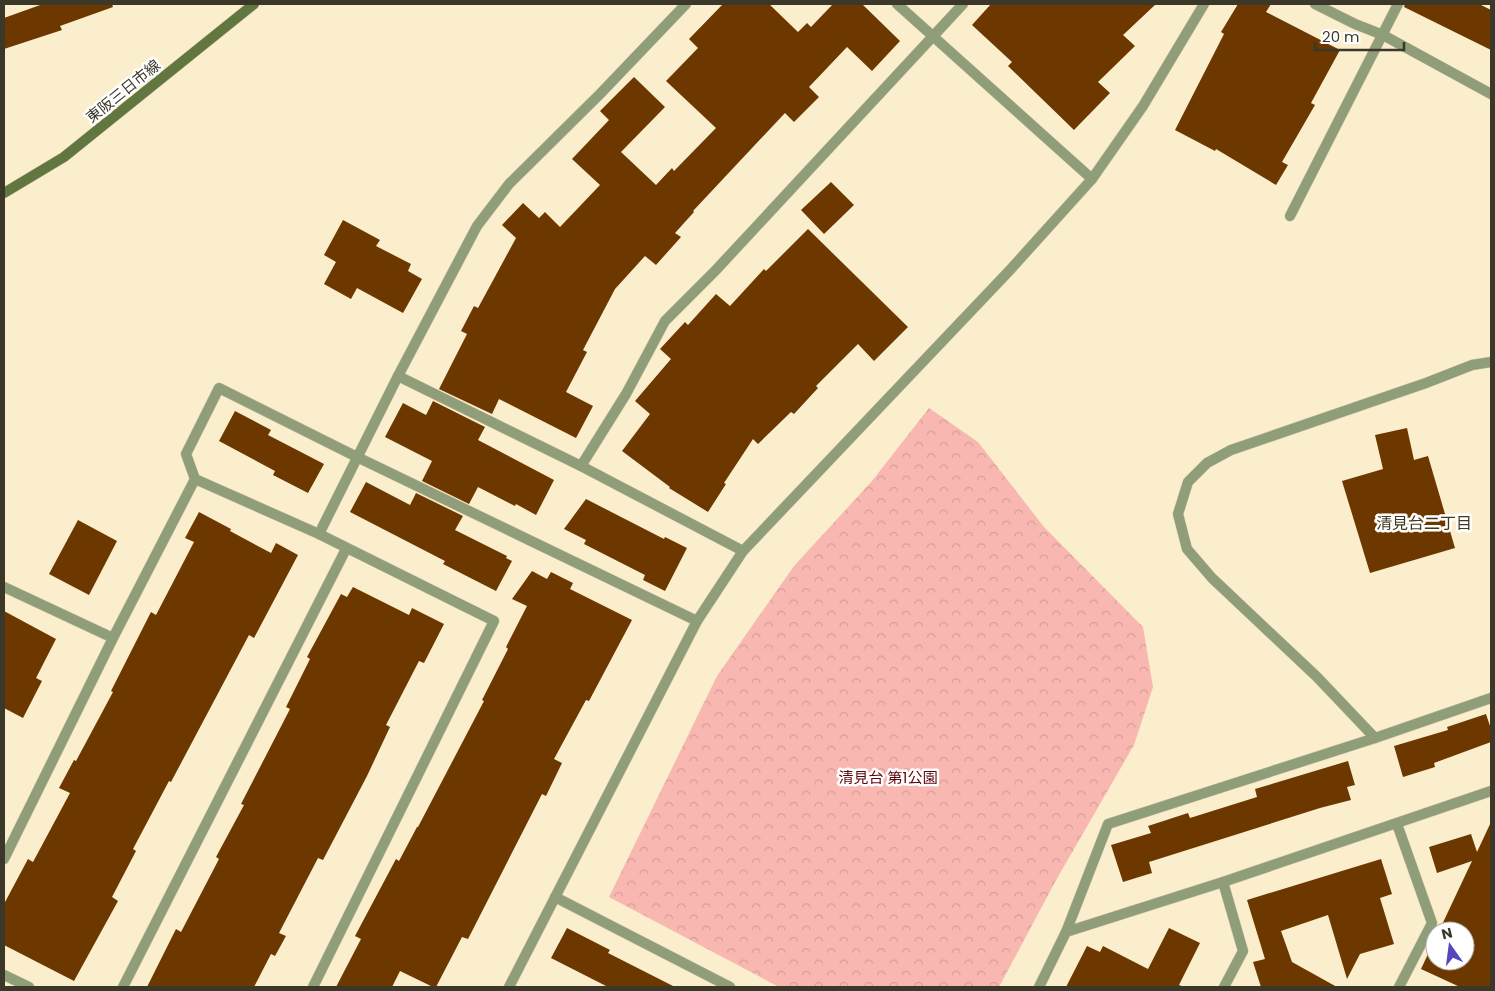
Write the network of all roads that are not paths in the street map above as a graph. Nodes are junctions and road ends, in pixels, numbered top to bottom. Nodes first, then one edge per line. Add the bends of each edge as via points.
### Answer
1 (254, 4) edge
2 (686, 4) edge
3 (897, 4) edge
4 (963, 4) edge
5 (1204, 4) edge
6 (1315, 4) edge
7 (1398, 4) edge
8 (1383, 35) junction
9 (933, 38) junction
10 (1491, 94) edge
11 (1092, 179) junction
12 (4, 193) edge
13 (1290, 216) dead end
14 (1491, 362) edge
15 (398, 376) junction
16 (357, 457) junction
17 (582, 466) junction
18 (196, 479) junction
19 (319, 534) junction
20 (346, 549) junction
21 (743, 551) junction
22 (4, 587) edge
23 (697, 620) junction
24 (113, 638) junction
25 (1491, 698) edge
26 (1375, 738) junction
27 (1491, 790) edge
28 (1397, 824) junction
29 (4, 859) edge
30 (1223, 882) junction
31 (555, 897) junction
32 (1066, 932) junction
33 (4, 975) edge
34 (29, 987) edge
35 (123, 987) edge
36 (313, 987) edge
37 (509, 987) edge
38 (730, 987) edge
39 (1039, 987) edge
40 (1224, 987) edge
41 (1399, 987) edge

1 - 12 main road, 東阪三日市線 via 64,157
2 - 15 street via 498,198 477,226
3 - 9 street
4 - 9 street
5 - 11 street via 1143,106
6 - 8 street
7 - 8 street
8 - 10 street
8 - 13 street
9 - 11 street
9 - 17 street via 665,321
11 - 21 street
14 - 26 street via 1472,365 1231,450 1207,463 1188,482 1185,490 1178,514 1187,549 1212,578 1317,677
15 - 16 street
15 - 17 street
16 - 18 street via 219,388 186,454
16 - 19 street
16 - 23 street
17 - 21 street
18 - 19 street
18 - 24 street
19 - 20 street
20 - 35 street
20 - 36 street via 494,621
21 - 23 street
22 - 24 street
23 - 31 street
24 - 29 street
25 - 26 street
26 - 32 street via 1108,824
27 - 28 street
28 - 30 street
28 - 41 street via 1432,923
30 - 32 street
30 - 40 street via 1243,951
31 - 37 street
31 - 38 street
32 - 39 street
33 - 34 street

